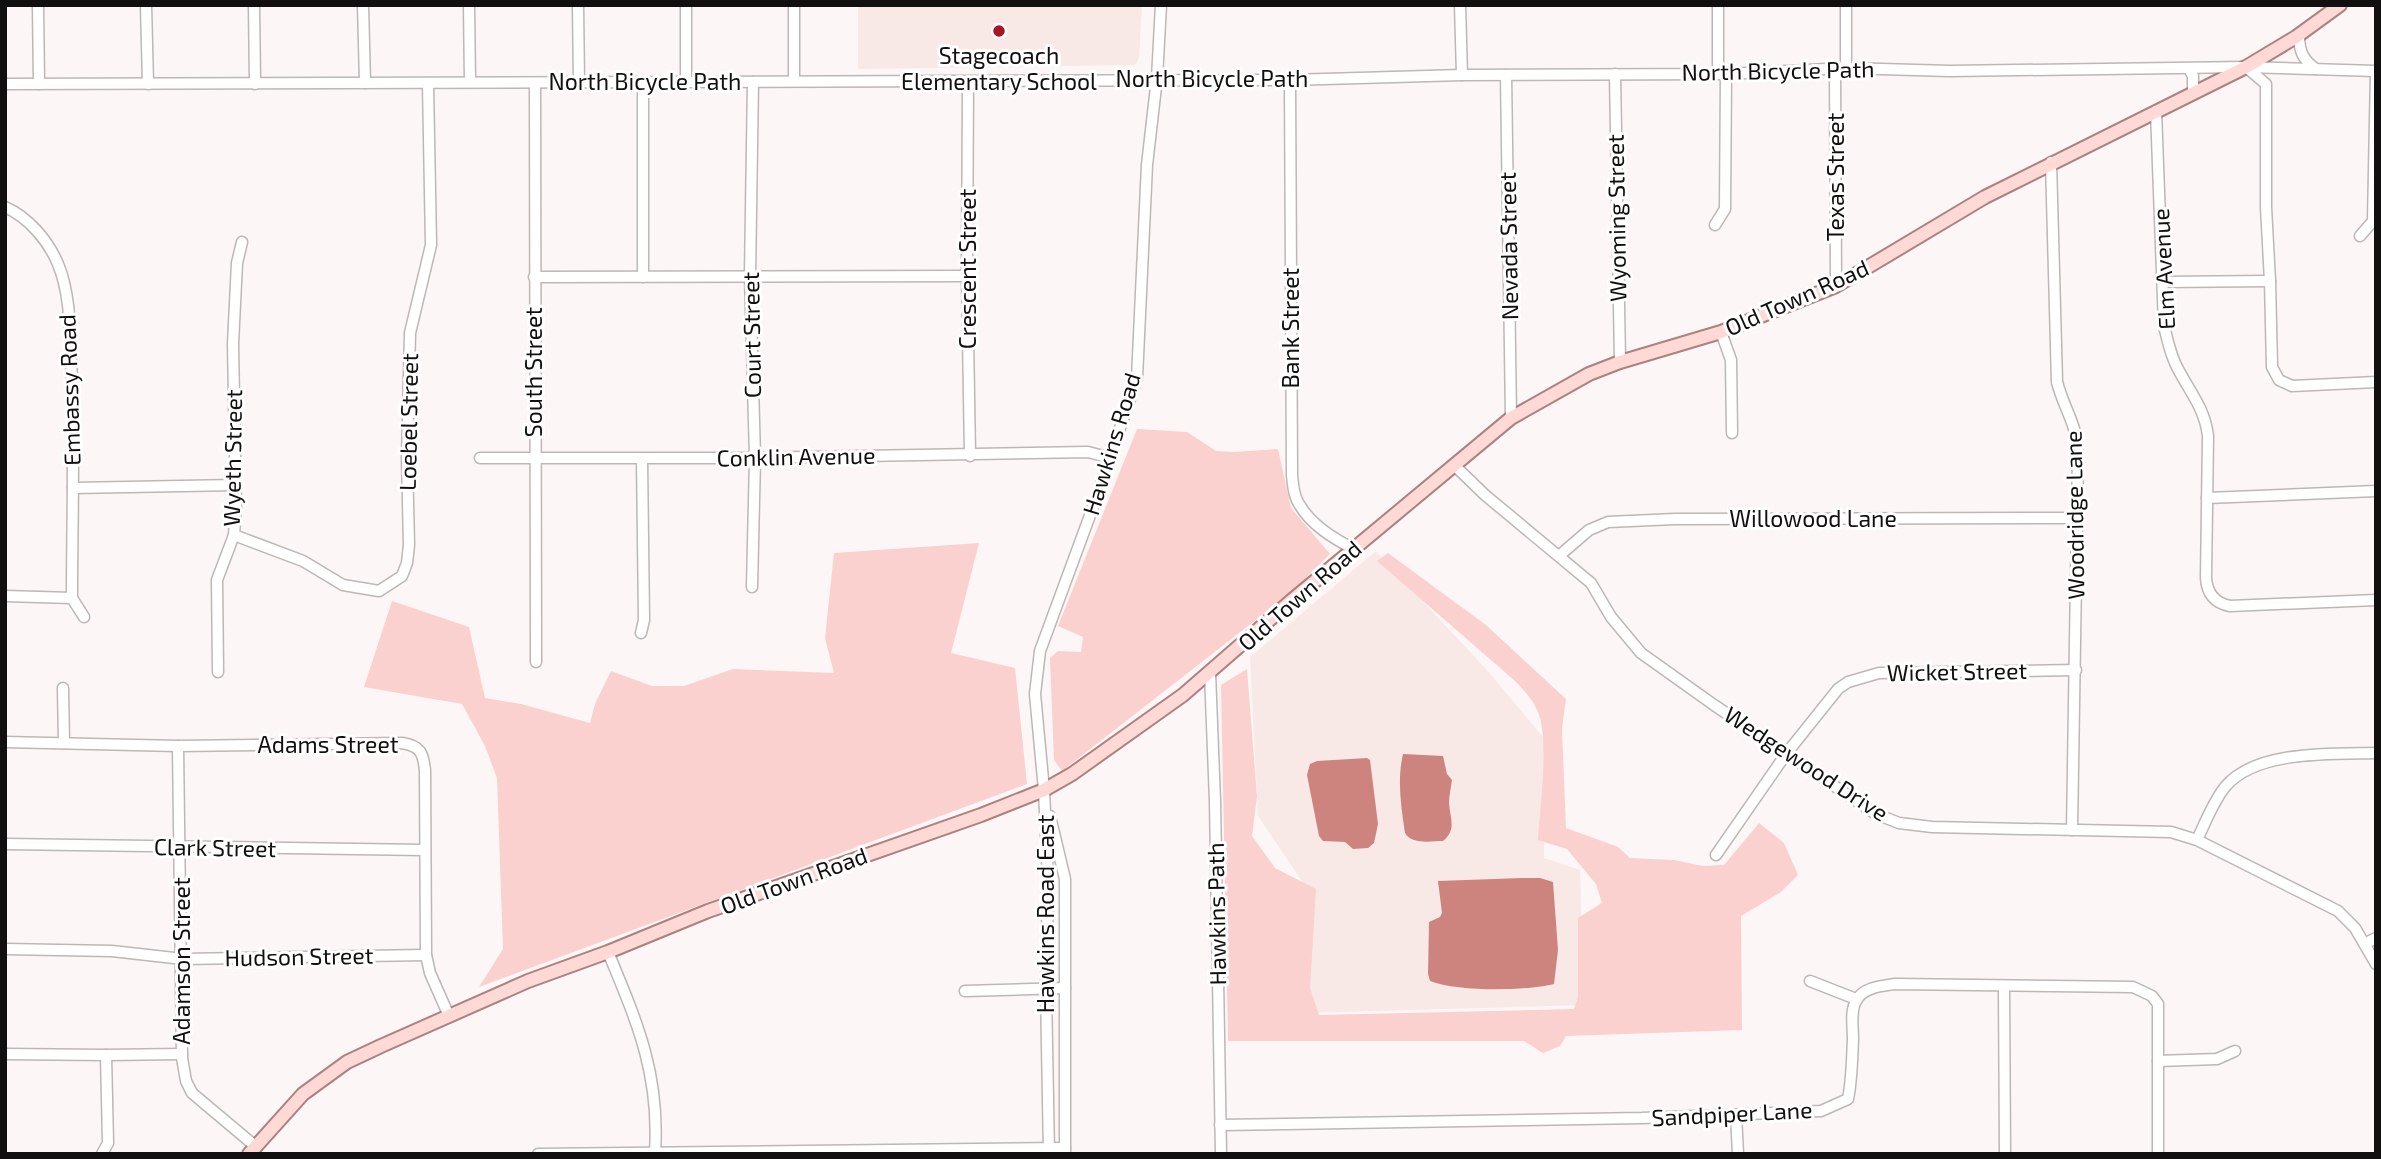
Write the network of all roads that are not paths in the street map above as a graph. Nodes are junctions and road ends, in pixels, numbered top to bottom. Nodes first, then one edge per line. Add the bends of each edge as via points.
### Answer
1 (38, 5) edge
2 (146, 5) edge
3 (254, 5) edge
4 (363, 5) edge
5 (469, 5) edge
6 (579, 5) edge
7 (686, 5) edge
8 (794, 5) edge
9 (1161, 5) edge
10 (1460, 5) edge
11 (1718, 5) edge
12 (1846, 5) edge
13 (2340, 5) edge
14 (2299, 35) junction
15 (2246, 67) junction
16 (1846, 68) junction
17 (1835, 69) junction
18 (2189, 69) junction
19 (2317, 69) junction
20 (2376, 71) edge
21 (1615, 74) junction
22 (1722, 74) junction
23 (1462, 75) junction
24 (1506, 75) junction
25 (1157, 79) junction
26 (1290, 79) junction
27 (794, 80) junction
28 (686, 81) junction
29 (470, 82) junction
30 (643, 82) junction
31 (753, 82) junction
32 (968, 82) junction
33 (365, 83) junction
34 (535, 83) junction
35 (579, 83) junction
36 (5, 84) edge
37 (39, 84) junction
38 (148, 84) junction
39 (255, 84) junction
40 (428, 84) junction
41 (2193, 93) junction
42 (2156, 111) junction
43 (2051, 162) junction
44 (5, 207) edge
45 (1715, 225) dead end
46 (2360, 236) dead end
47 (242, 242) dead end
48 (750, 275) junction
49 (534, 276) junction
50 (967, 276) junction
51 (643, 277) junction
52 (2270, 281) junction
53 (2163, 282) junction
54 (1836, 286) junction
55 (1721, 332) junction
56 (1620, 362) junction
57 (2376, 382) edge
58 (1511, 418) junction
59 (1732, 433) dead end
60 (970, 456) junction
61 (480, 458) dead end
62 (755, 458) junction
63 (1111, 458) junction
64 (642, 459) junction
65 (534, 460) junction
66 (1455, 466) junction
67 (236, 485) junction
68 (73, 488) junction
69 (2376, 491) edge
70 (2207, 498) junction
71 (2079, 518) junction
72 (234, 535) junction
73 (1354, 549) junction
74 (1560, 555) junction
75 (752, 587) dead end
76 (5, 596) edge
77 (72, 598) junction
78 (2376, 600) edge
79 (84, 617) dead end
80 (641, 634) dead end
81 (536, 662) dead end
82 (2076, 670) junction
83 (218, 672) dead end
84 (1210, 673) junction
85 (63, 688) dead end
86 (5, 742) edge
87 (64, 743) junction
88 (178, 746) junction
89 (2376, 753) edge
90 (1786, 754) junction
91 (1044, 790) junction
92 (2072, 830) junction
93 (2197, 840) junction
94 (5, 844) edge
95 (181, 848) junction
96 (424, 850) junction
97 (1716, 855) dead end
98 (2376, 938) edge
99 (2366, 943) junction
100 (5, 949) edge
101 (608, 953) junction
102 (426, 955) junction
103 (183, 959) junction
104 (2376, 964) edge
105 (1810, 981) dead end
106 (2004, 987) junction
107 (1065, 988) junction
108 (1046, 990) junction
109 (965, 991) dead end
110 (1856, 999) junction
111 (449, 1016) junction
112 (2235, 1051) dead end
113 (5, 1054) edge
114 (182, 1054) junction
115 (106, 1055) junction
116 (2158, 1061) junction
117 (1736, 1115) junction
118 (1220, 1125) junction
119 (252, 1150) edge
120 (1065, 1151) edge
121 (655, 1152) junction
122 (903, 1152) edge
123 (1049, 1152) edge
124 (102, 1154) edge
125 (538, 1154) edge
126 (1221, 1154) edge
127 (1738, 1154) edge
128 (2005, 1154) edge
129 (2158, 1154) edge

1 - 37 street
2 - 38 street
3 - 39 street
4 - 33 street
5 - 29 street
6 - 35 street
7 - 28 street
8 - 27 street
9 - 25 street, Hawkins Road
10 - 23 street
11 - 22 street
12 - 16 street
13 - 14 main road, Old Town Road
14 - 15 main road, Old Town Road
14 - 19 street via 2304,60
15 - 18 street, North Bicycle Path
15 - 19 street, North Bicycle Path
15 - 41 main road, Old Town Road
15 - 52 street via 2266,85
16 - 17 street, North Bicycle Path
16 - 18 street, North Bicycle Path
17 - 22 street, North Bicycle Path
17 - 54 street, Texas Street
18 - 41 street
19 - 20 street, North Bicycle Path
20 - 46 street via 2373,221
21 - 22 street, North Bicycle Path
21 - 24 street, North Bicycle Path
21 - 56 street, Wyoming Street
22 - 45 street via 1725,209
23 - 24 street, North Bicycle Path
23 - 26 street, North Bicycle Path
24 - 58 street, Nevada Street
25 - 26 street, North Bicycle Path
25 - 32 street, North Bicycle Path
25 - 63 street, Hawkins Road via 1147,164 1136,378
26 - 73 street, Bank Street via 1294,492 1315,522
27 - 31 street, North Bicycle Path
27 - 32 street, North Bicycle Path
28 - 30 street, North Bicycle Path
28 - 31 street, North Bicycle Path
29 - 34 street, North Bicycle Path
29 - 40 street, North Bicycle Path
30 - 35 street, North Bicycle Path
30 - 51 street
31 - 48 street, Court Street
32 - 50 street, Crescent Street
33 - 39 street, North Bicycle Path
33 - 40 street, North Bicycle Path
34 - 35 street, North Bicycle Path
34 - 49 street, South Street
36 - 37 street, North Bicycle Path
37 - 38 street, North Bicycle Path
38 - 39 street, North Bicycle Path
40 - 72 street, Loebel Street via 431,245 410,333 409,545 402,576 379,591 343,585 303,561
41 - 42 main road, Old Town Road
42 - 43 main road, Old Town Road
42 - 53 street, Elm Avenue
43 - 54 main road, Old Town Road
43 - 71 street, Woodridge Lane via 2057,382 2078,434
44 - 68 street, Embassy Road via 19,213 43,238 58,264 69,311
47 - 67 street, Wyeth Street via 233,344
48 - 50 street
48 - 51 street
48 - 62 street, Court Street
49 - 51 street
49 - 65 street, South Street
50 - 60 street, Crescent Street
52 - 53 street
52 - 57 street via 2271,359 2279,380 2292,386
53 - 70 street, Elm Avenue via 2170,353 2206,420
54 - 55 main road, Old Town Road
55 - 56 main road, Old Town Road
55 - 59 street via 1731,360
56 - 58 main road, Old Town Road
58 - 66 main road, Old Town Road
60 - 62 street, Conklin Avenue
60 - 63 street, Conklin Avenue via 1088,452
61 - 65 street, Conklin Avenue
62 - 64 street, Conklin Avenue
62 - 75 street, Court Street
63 - 91 street, Hawkins Road via 1040,651 1035,694
64 - 65 street, Conklin Avenue
64 - 80 street
65 - 81 street, South Street
66 - 73 main road, Old Town Road
66 - 74 street, Wedgewood Drive
67 - 68 street
67 - 72 street, Wyeth Street
68 - 77 street, Embassy Road
69 - 70 street
70 - 78 street, Elm Avenue via 2207,586 2221,604
71 - 74 street, Willowood Lane via 1608,522 1589,530
71 - 82 street, Woodridge Lane
72 - 83 street, Wyeth Street via 217,580
73 - 84 main road, Old Town Road
74 - 90 street, Wedgewood Drive via 1591,583 1641,653
76 - 77 street
77 - 79 street
82 - 90 street, Wicket Street via 1862,677 1838,689
82 - 92 street, Woodridge Lane
84 - 91 main road, Old Town Road via 1095,760
84 - 118 street, Hawkins Path
85 - 87 street
86 - 87 street, Adams Street
87 - 88 street, Adams Street
88 - 95 street, Adamson Street
88 - 96 street, Adams Street via 413,745 424,755
89 - 93 street via 2298,757 2256,765 2227,785
90 - 92 street, Wedgewood Drive via 1876,814 1899,823
90 - 97 street, Wicket Street
91 - 101 main road, Old Town Road via 708,911
91 - 107 street, Hawkins Road East via 1065,879
91 - 108 street, Hawkins Road East
92 - 93 street, Wedgewood Drive via 2171,832
93 - 99 street, Wedgewood Drive via 2338,911
94 - 95 street, Clark Street
95 - 96 street, Clark Street
95 - 103 street, Adamson Street
96 - 102 street, Adams Street
98 - 99 street
99 - 104 street, Wedgewood Drive
100 - 103 street, Hudson Street via 112,951
101 - 111 main road, Old Town Road
101 - 121 street via 650,1067 657,1126
102 - 103 street, Hudson Street
102 - 111 street, Adams Street via 429,973
103 - 114 street, Adamson Street
105 - 110 street
106 - 110 street via 1878,986
106 - 116 street via 2133,987 2145,992 2158,1004
106 - 128 street
107 - 108 street
107 - 120 street, Hawkins Road East
108 - 109 street
108 - 123 street, Hawkins Road East
110 - 117 street, Sandpiper Lane via 1848,1099 1821,1111
111 - 119 main road, Old Town Road via 347,1062 303,1094
112 - 116 street via 2217,1059
113 - 115 street
114 - 115 street
114 - 119 street, Adamson Street via 192,1093
115 - 124 street via 108,1143
116 - 129 street
117 - 118 street, Sandpiper Lane
117 - 127 street
118 - 126 street, Hawkins Path
120 - 123 street
121 - 122 street
121 - 125 street
122 - 123 street

